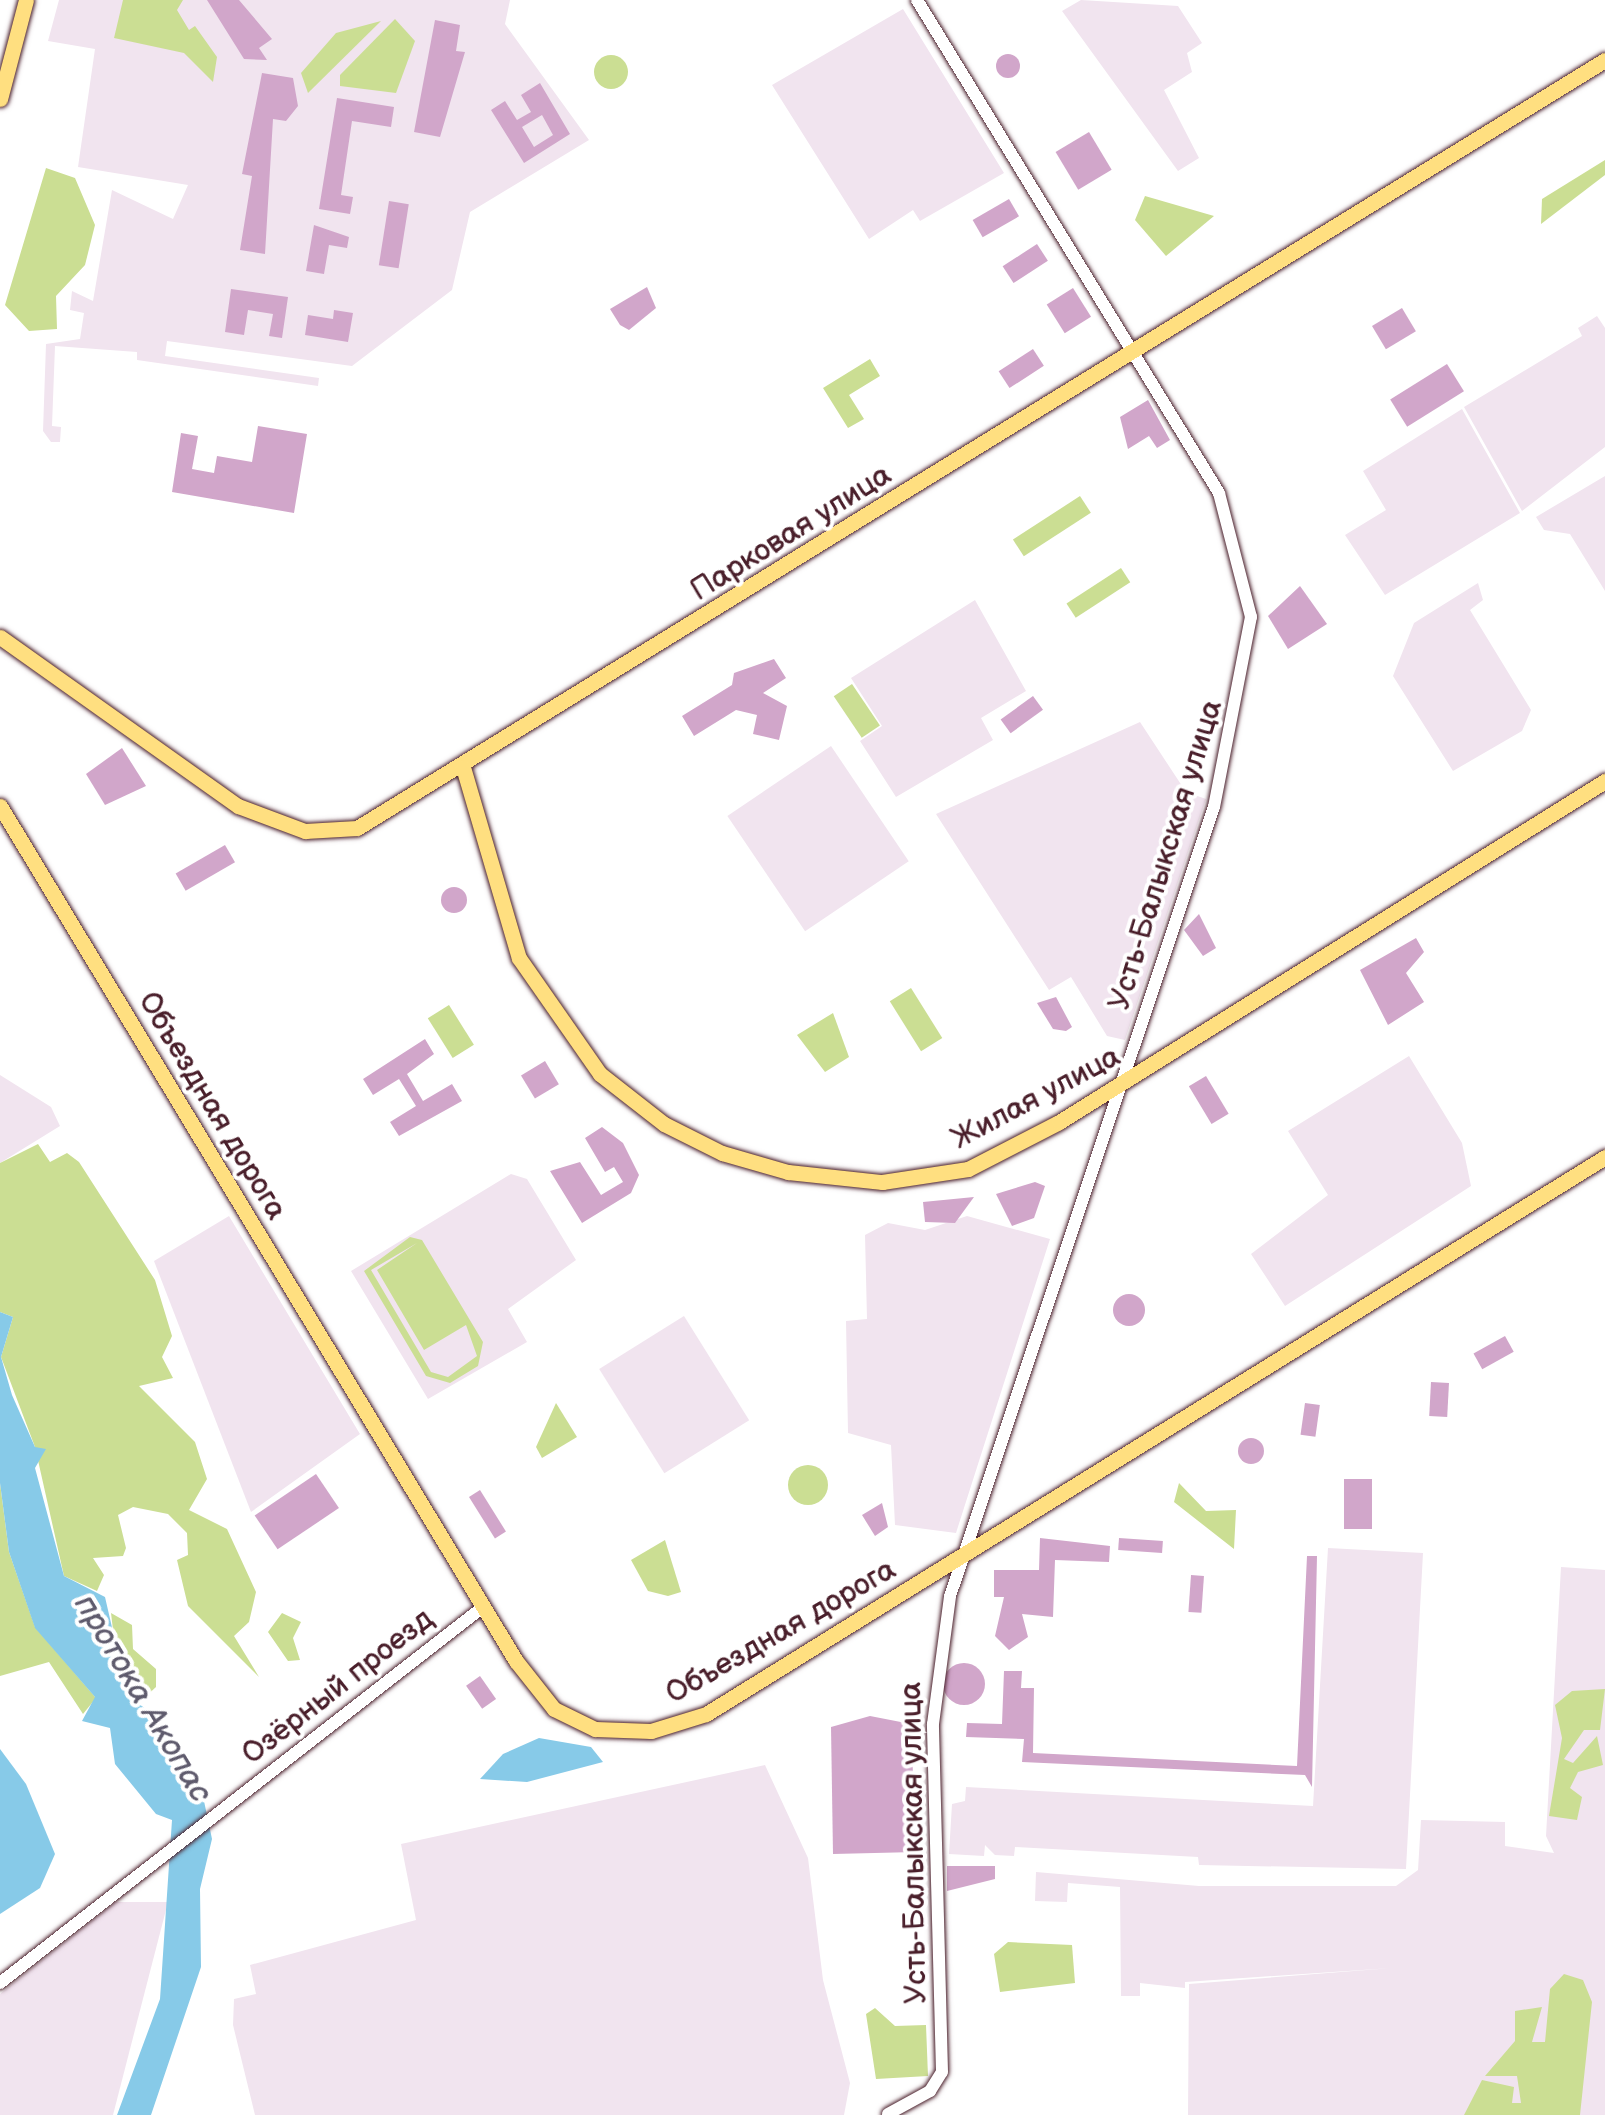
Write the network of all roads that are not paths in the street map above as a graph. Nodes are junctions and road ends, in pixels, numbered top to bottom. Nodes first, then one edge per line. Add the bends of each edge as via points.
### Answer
1 (26, 0) edge
2 (917, 0) edge
3 (1605, 60) edge
4 (0, 99) edge
5 (1135, 354) junction
6 (0, 637) edge
7 (463, 767) junction
8 (1605, 781) edge
9 (0, 806) edge
10 (0, 828) edge
11 (38, 869) junction
12 (1118, 1088) junction
13 (1605, 1157) edge
14 (962, 1559) junction
15 (482, 1607) junction
16 (0, 1983) edge
17 (888, 2114) edge

1 - 4 main road
2 - 5 street, Усть-Балыкская улица
3 - 5 main road, Парковая улица
5 - 7 main road, Парковая улица
5 - 12 street, Усть-Балыкская улица via 1228,515 1251,617 1222,780
6 - 7 main road, Парковая улица via 188,775 290,828 357,828
7 - 12 main road, Жилая улица via 507,926 544,1003 627,1098 706,1146 788,1172 916,1181 986,1162
8 - 12 main road, Жилая улица
9 - 11 main road
10 - 11 main road
11 - 15 main road, Объездная дорога
12 - 14 street, Усть-Балыкская улица
13 - 14 main road, Объездная дорога
14 - 15 main road, Объездная дорога via 706,1714 651,1731 594,1728 554,1709
14 - 17 street, Усть-Балыкская улица via 943,1626 933,1724 942,2072 930,2091
15 - 16 street, Озёрный проезд

